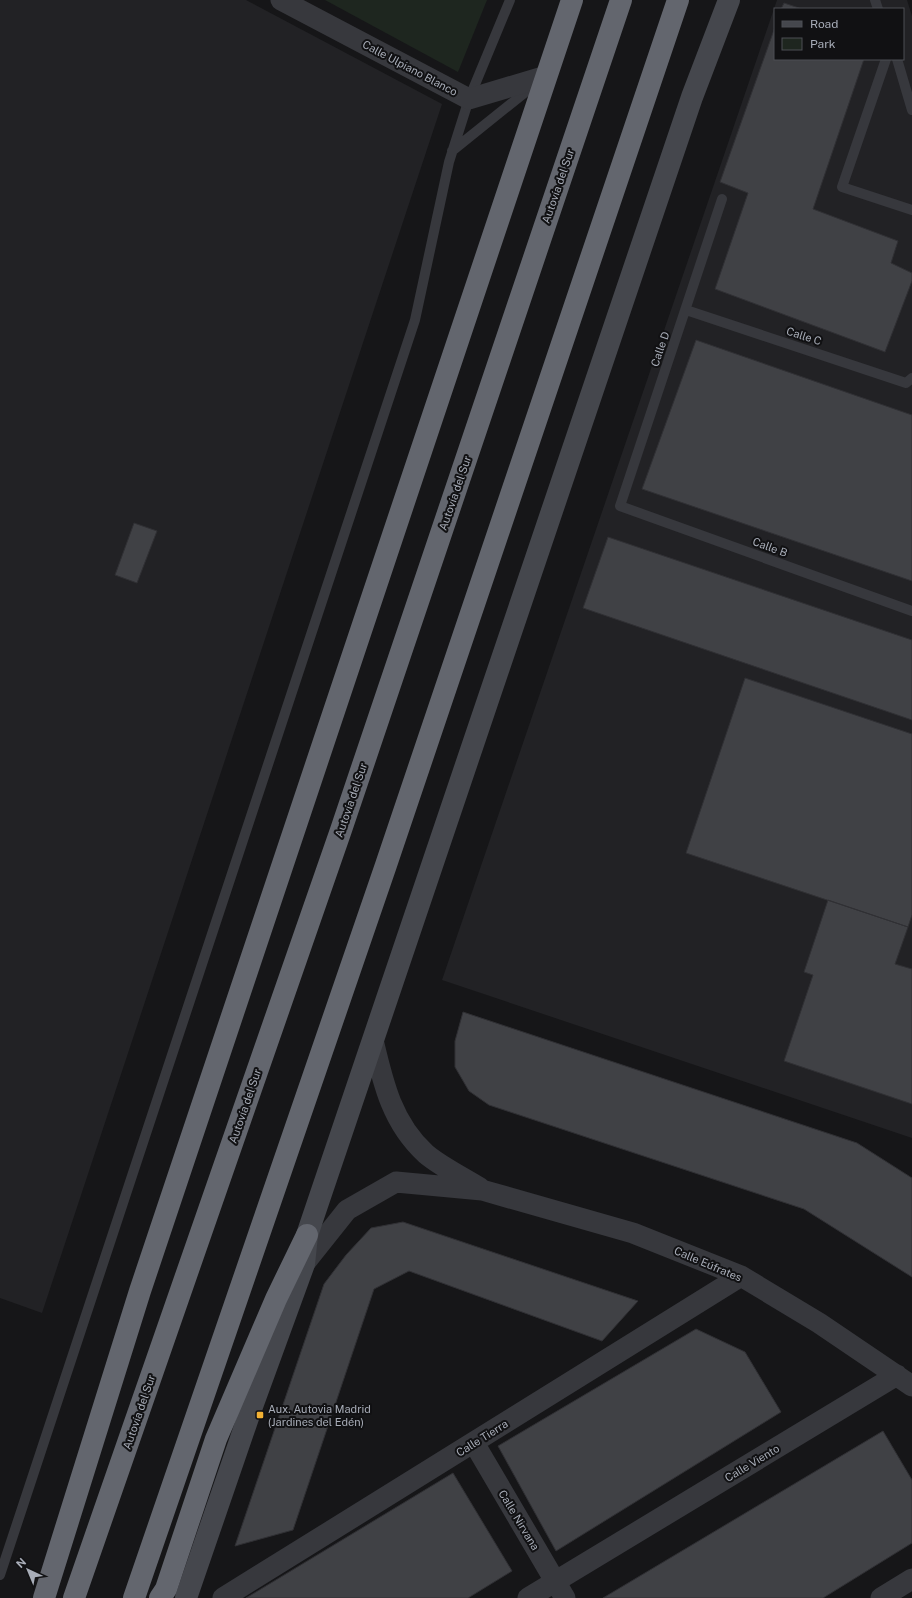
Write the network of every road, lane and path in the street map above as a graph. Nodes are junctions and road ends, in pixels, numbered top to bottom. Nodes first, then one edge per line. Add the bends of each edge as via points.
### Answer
1 (281, 0) edge
2 (510, 0) edge
3 (572, 0) edge
4 (621, 0) edge
5 (678, 0) edge
6 (729, 0) edge
7 (886, 60) edge
8 (897, 60) edge
9 (546, 76) junction
10 (469, 99) junction
11 (912, 108) edge
12 (452, 151) junction
13 (722, 199) dead end
14 (912, 210) edge
15 (686, 310) junction
16 (912, 378) edge
17 (620, 506) joint
18 (912, 611) edge
19 (373, 1040) junction
20 (482, 1190) junction
21 (307, 1235) junction
22 (304, 1264) junction
23 (741, 1276) junction
24 (904, 1381) edge
25 (474, 1443) junction
26 (0, 1575) edge
27 (912, 1579) edge
28 (560, 1590) edge
29 (44, 1598) edge
30 (74, 1598) edge
31 (134, 1598) edge
32 (160, 1598) edge
33 (186, 1598) edge
34 (223, 1598) edge
35 (528, 1598) edge
36 (881, 1598) edge

1 - 10 street, Calle Ulpiano Blanco
2 - 10 lane
3 - 9 highway
4 - 30 highway, Autovía del Sur via 344,823
5 - 31 highway via 386,865
6 - 19 street via 692,97
7 - 14 lane via 842,187
8 - 11 lane
9 - 10 street, Calle Ulpiano Blanco
9 - 12 lane
9 - 29 highway via 140,1291
10 - 12 lane
12 - 26 lane via 414,320
13 - 15 lane, Calle D
15 - 16 lane, Calle C via 906,383
15 - 17 lane, Calle D
17 - 18 lane, Calle B
19 - 20 street via 384,1087 397,1119 426,1154
19 - 21 street
20 - 22 street via 396,1182 347,1210
20 - 23 street, Calle Eúfrates via 633,1233
21 - 22 street
21 - 32 highway via 276,1299 216,1440 166,1588
22 - 33 street
23 - 24 street, Calle Eúfrates via 818,1323
23 - 25 street, Calle Tierra
24 - 28 street, Calle Viento via 607,1550
25 - 28 street, Calle Nirvana
25 - 34 street, Calle Tierra
27 - 36 street
28 - 35 street, Calle Viento

